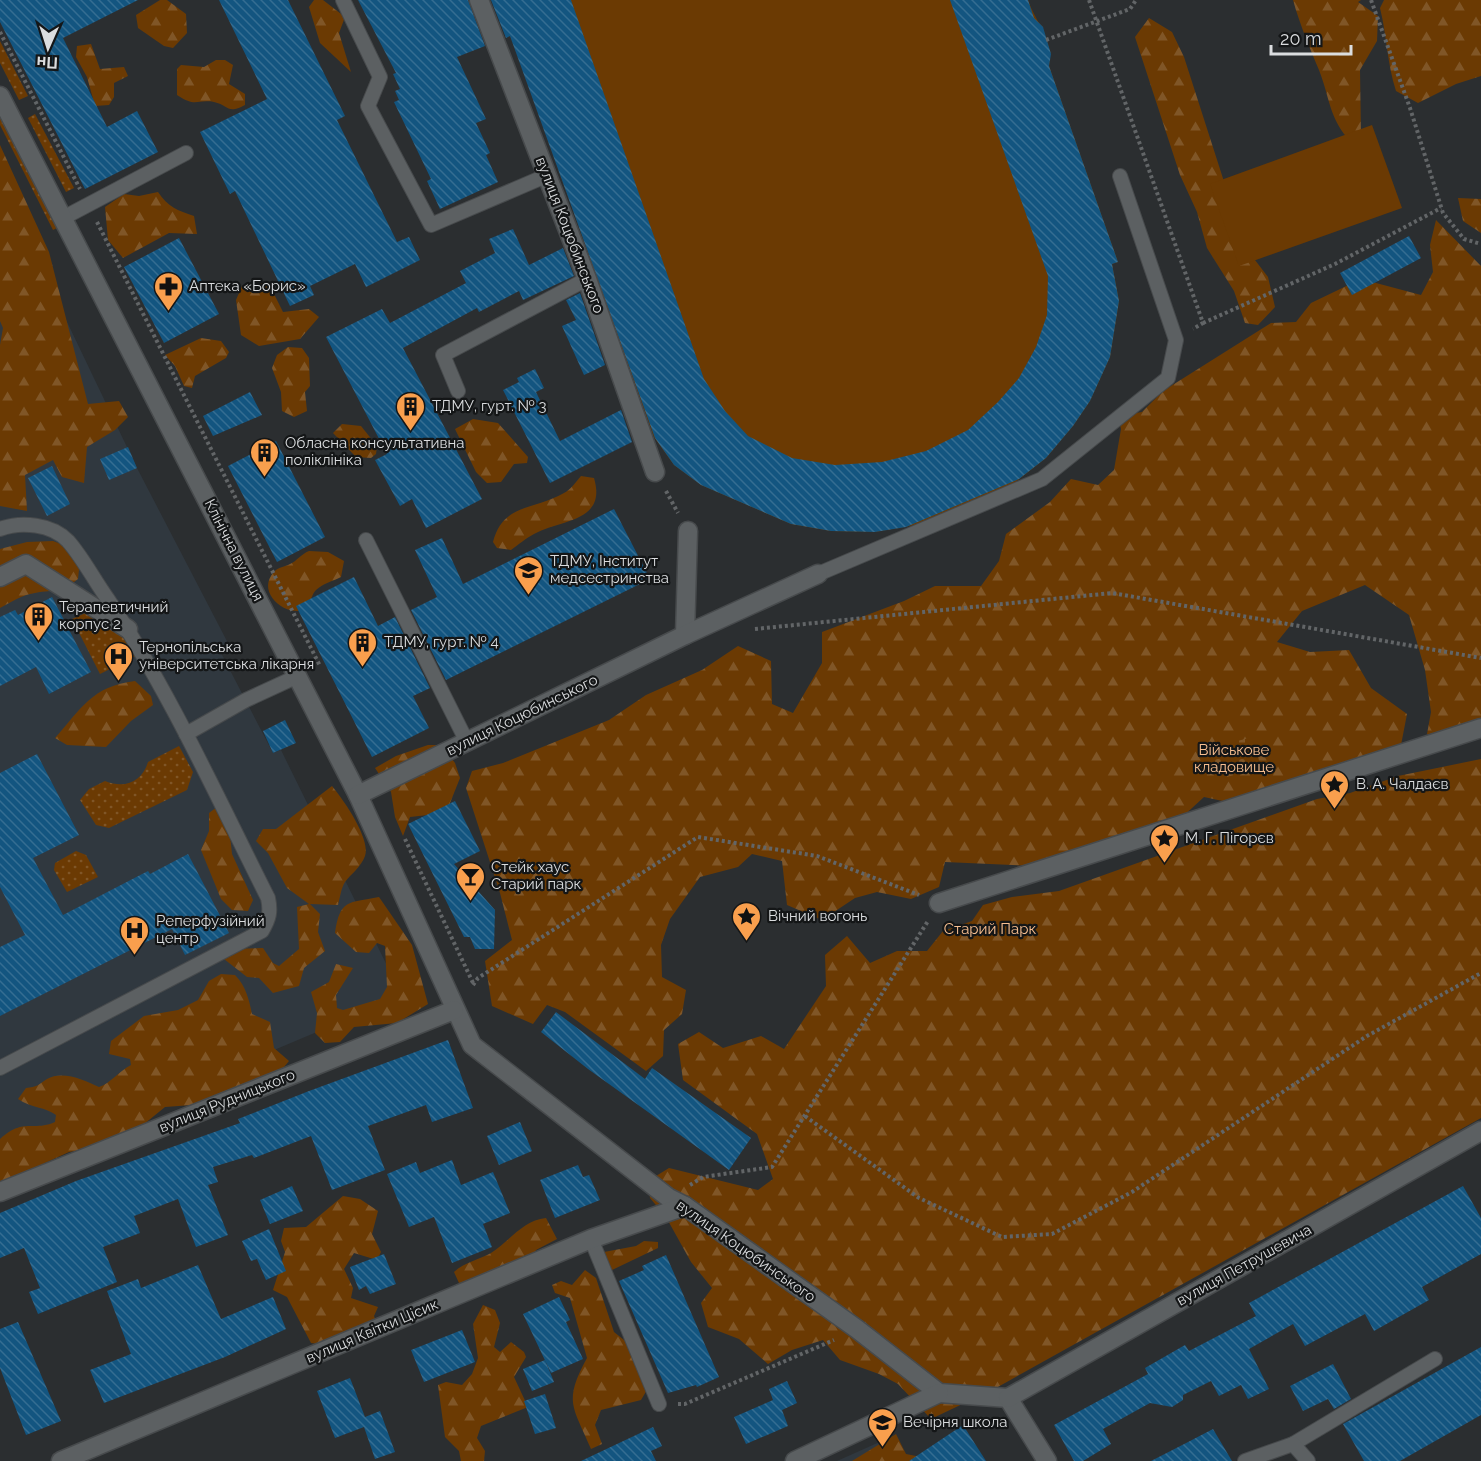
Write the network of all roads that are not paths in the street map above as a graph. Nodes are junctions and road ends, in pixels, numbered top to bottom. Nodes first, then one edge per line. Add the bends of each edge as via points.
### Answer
1 (343, 0) edge
2 (479, 0) edge
3 (0, 96) edge
4 (186, 153) dead end
5 (548, 175) junction
6 (1120, 176) dead end
7 (63, 218) junction
8 (587, 279) junction
9 (458, 391) dead end
10 (655, 472) road end
11 (0, 529) edge
12 (688, 531) road end
13 (366, 540) dead end
14 (818, 574) joint
15 (0, 577) edge
16 (128, 629) junction
17 (685, 635) junction
18 (298, 676) junction
19 (1481, 728) edge
20 (186, 734) junction
21 (466, 742) junction
22 (358, 795) junction
23 (939, 903) road end
24 (453, 1003) junction
25 (0, 1068) edge
26 (1481, 1131) edge
27 (0, 1192) edge
28 (677, 1202) junction
29 (591, 1239) junction
30 (1436, 1359) dead end
31 (939, 1393) junction
32 (1008, 1398) junction
33 (659, 1404) road end
34 (1293, 1444) junction
35 (61, 1461) edge
36 (795, 1461) edge
37 (1047, 1461) edge
38 (1245, 1461) edge
39 (1308, 1461) edge

1 - 5 lane via 380,76 369,105 430,225
2 - 5 street, вулиця Коцюбинського
3 - 7 street, Клінічна вулиця
4 - 7 lane
5 - 8 street, вулиця Коцюбинського
6 - 14 lane via 1176,340 1168,378 1042,479
7 - 18 street, Клінічна вулиця
8 - 9 lane via 443,356
8 - 10 street, вулиця Коцюбинського
11 - 16 lane via 19,524 37,526 67,540
12 - 17 street
13 - 21 lane
14 - 17 street, вулиця Коцюбинського
15 - 16 street via 26,564
16 - 20 lane
17 - 21 street, вулиця Коцюбинського
18 - 20 lane
18 - 22 street, Клінічна вулиця
19 - 23 street
20 - 25 lane via 268,898 268,920 262,931
21 - 22 street, вулиця Коцюбинського
22 - 24 street, Клінічна вулиця
24 - 27 street, вулиця Рудницького
24 - 28 street, вулиця Коцюбинського via 472,1045
26 - 32 street, вулиця Петрушевича
28 - 29 street, вулиця Квітки Цісик
28 - 31 street, вулиця Коцюбинського via 858,1329
29 - 33 lane
29 - 35 street, вулиця Квітки Цісик
30 - 34 lane
31 - 32 street
31 - 36 street
32 - 37 street
34 - 38 lane
34 - 39 lane

